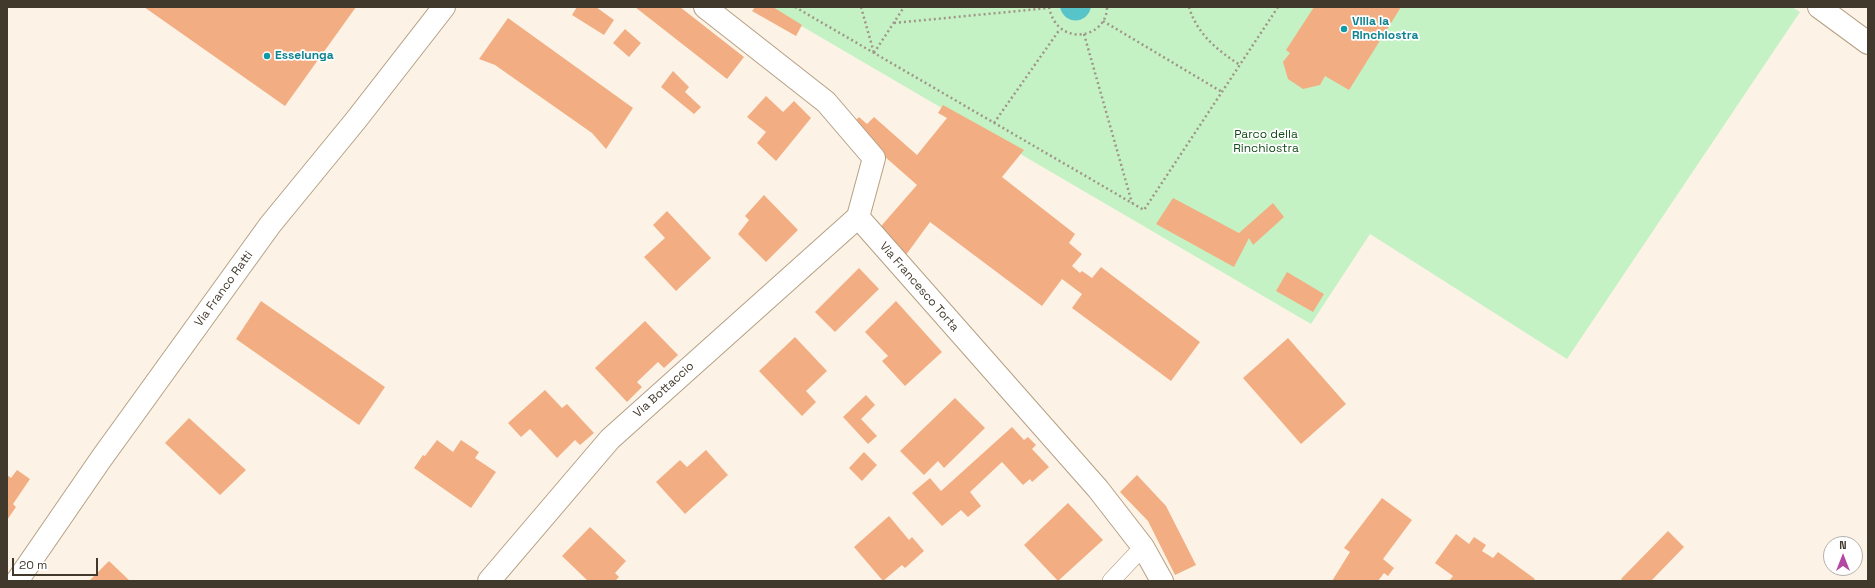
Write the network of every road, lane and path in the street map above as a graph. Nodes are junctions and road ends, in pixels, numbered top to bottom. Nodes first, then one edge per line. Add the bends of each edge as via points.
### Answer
1 (444, 7) edge
2 (705, 7) edge
3 (795, 7) edge
4 (861, 7) edge
5 (904, 7) edge
6 (1049, 7) edge
7 (1107, 7) edge
8 (1189, 7) edge
9 (1278, 7) edge
10 (1818, 7) edge
11 (1103, 22) junction
12 (894, 23) junction
13 (1060, 29) junction
14 (1084, 34) junction
15 (1868, 43) edge
16 (874, 53) junction
17 (1240, 65) junction
18 (1222, 92) junction
19 (994, 123) junction
20 (1132, 204) junction
21 (858, 217) junction
22 (1143, 547) junction
23 (17, 581) edge
24 (489, 581) edge
25 (1110, 581) edge
26 (1162, 581) edge

1 - 23 street, Via Franco Ratti via 270,225
2 - 21 street via 826,102 874,158
3 - 16 path
4 - 16 path
5 - 12 path
6 - 12 path
6 - 13 path via 1052,20
7 - 11 path
8 - 17 path via 1194,22 1206,37 1220,52
9 - 17 path
10 - 15 street
11 - 14 path via 1095,30
11 - 18 path
12 - 16 path
13 - 14 path via 1071,34
13 - 19 path
14 - 20 path
16 - 19 path
17 - 18 path
18 - 20 path via 1144,210
19 - 20 path
21 - 22 street, Via Francesco Torta via 1098,489
21 - 24 street, Via Bottaccio via 610,439
22 - 25 lane
22 - 26 street, Via Francesco Torta

